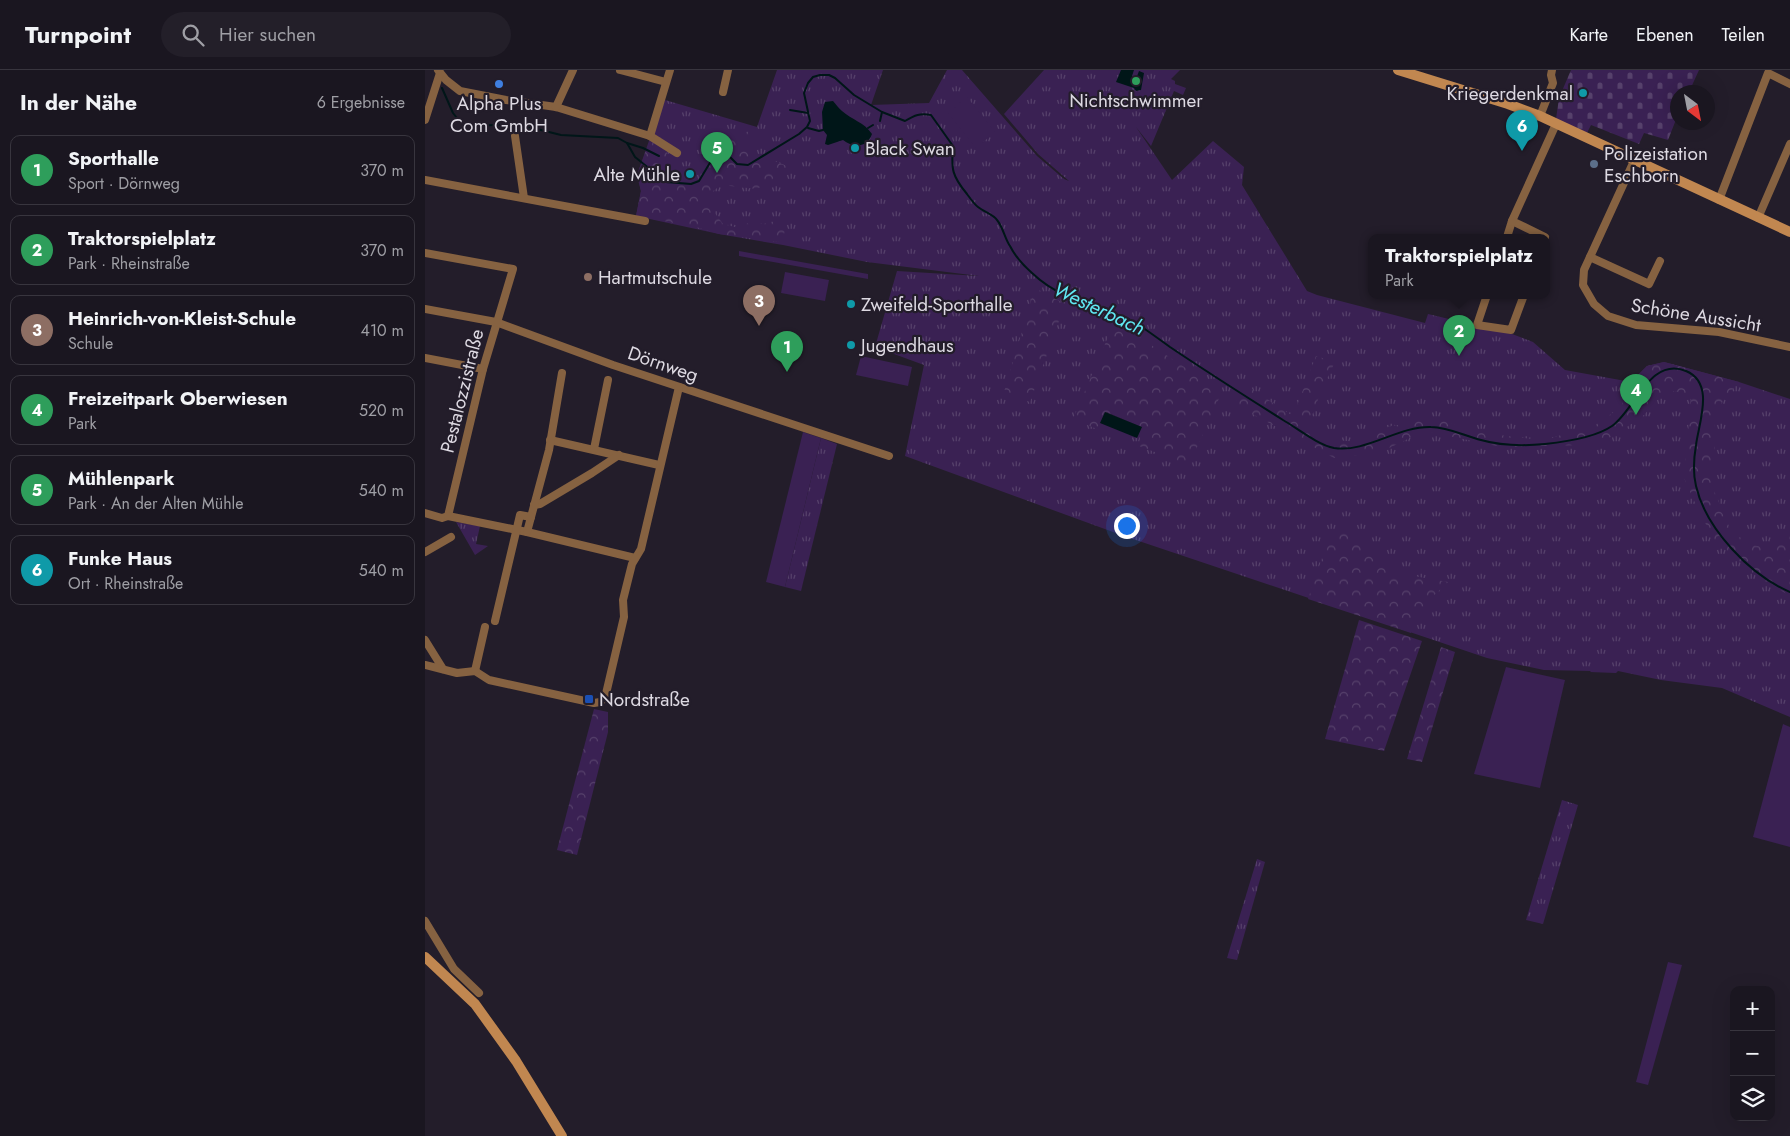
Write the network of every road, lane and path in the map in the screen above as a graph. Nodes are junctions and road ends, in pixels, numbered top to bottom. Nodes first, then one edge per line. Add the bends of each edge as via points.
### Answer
1 (573, 70) edge
2 (620, 70) edge
3 (671, 70) edge
4 (728, 70) edge
5 (1397, 70) edge
6 (1553, 70) edge
7 (1768, 72) edge
8 (438, 77) edge
9 (666, 82) junction
10 (1790, 84) edge
11 (723, 92) dead end
12 (556, 107) junction
13 (1540, 116) junction
14 (425, 120) edge
15 (1556, 124) junction
16 (515, 136) dead end
17 (650, 136) junction
18 (1789, 147) edge
19 (677, 153) dead end
20 (1634, 161) junction
21 (425, 180) edge
22 (524, 198) junction
23 (1719, 200) junction
24 (1759, 218) junction
25 (645, 221) dead end
26 (1512, 221) junction
27 (1790, 232) edge
28 (1508, 234) edge
29 (1539, 234) edge
30 (425, 253) edge
31 (1590, 257) junction
32 (1660, 261) dead end
33 (1486, 299) edge
34 (1523, 299) edge
35 (425, 309) edge
36 (496, 322) junction
37 (1790, 347) edge
38 (425, 358) edge
39 (483, 369) junction
40 (561, 374) dead end
41 (608, 380) dead end
42 (679, 387) junction
43 (550, 440) junction
44 (593, 449) junction
45 (619, 455) junction
46 (889, 456) dead end
47 (659, 465) junction
48 (534, 505) junction
49 (425, 513) edge
50 (445, 517) junction
51 (531, 517) junction
52 (517, 530) junction
53 (527, 532) junction
54 (451, 537) dead end
55 (425, 552) edge
56 (635, 558) junction
57 (495, 621) dead end
58 (485, 627) dead end
59 (425, 640) edge
60 (425, 665) edge
61 (443, 669) junction
62 (475, 671) junction
63 (425, 921) edge
64 (425, 957) edge
65 (479, 993) dead end
66 (562, 1136) edge

1 - 12 street
2 - 9 street
3 - 9 street
4 - 11 street
5 - 13 street
6 - 13 street via 1553,83
7 - 10 street
7 - 23 street
8 - 12 street via 460,91
8 - 14 street
9 - 17 street
12 - 17 street
13 - 15 street
15 - 20 street
15 - 26 street
16 - 22 street
17 - 19 street
18 - 24 street
20 - 23 street
20 - 31 street, Schöne Aussicht
21 - 22 street
22 - 25 street
23 - 24 street
24 - 27 street
26 - 28 street
26 - 29 street
30 - 36 street, Pestalozzistraße via 513,269
31 - 32 street, Schöne Aussicht via 1649,284
31 - 37 street, Schöne Aussicht via 1584,270 1583,285 1594,304 1608,316 1636,324 1719,332
33 - 34 street via 1477,325 1511,330
35 - 36 street, Dörnweg
36 - 39 street, Pestalozzistraße
36 - 42 street, Dörnweg
38 - 39 street
39 - 50 street, Pestalozzistraße
40 - 43 street
41 - 44 street
42 - 46 street, Dörnweg
42 - 47 street
43 - 44 street
43 - 48 street
44 - 45 street
45 - 47 street
45 - 48 street
47 - 56 street via 641,548
48 - 51 street
49 - 50 street
50 - 52 street
51 - 52 street via 520,515
51 - 53 street
52 - 53 street
52 - 57 street
53 - 56 street
54 - 55 street
56 - 62 street via 623,600 624,617 606,696 600,702 489,680
58 - 62 street
59 - 61 street
60 - 61 street
61 - 62 street via 457,673
63 - 65 street via 454,969
64 - 66 street via 475,1004 516,1061

